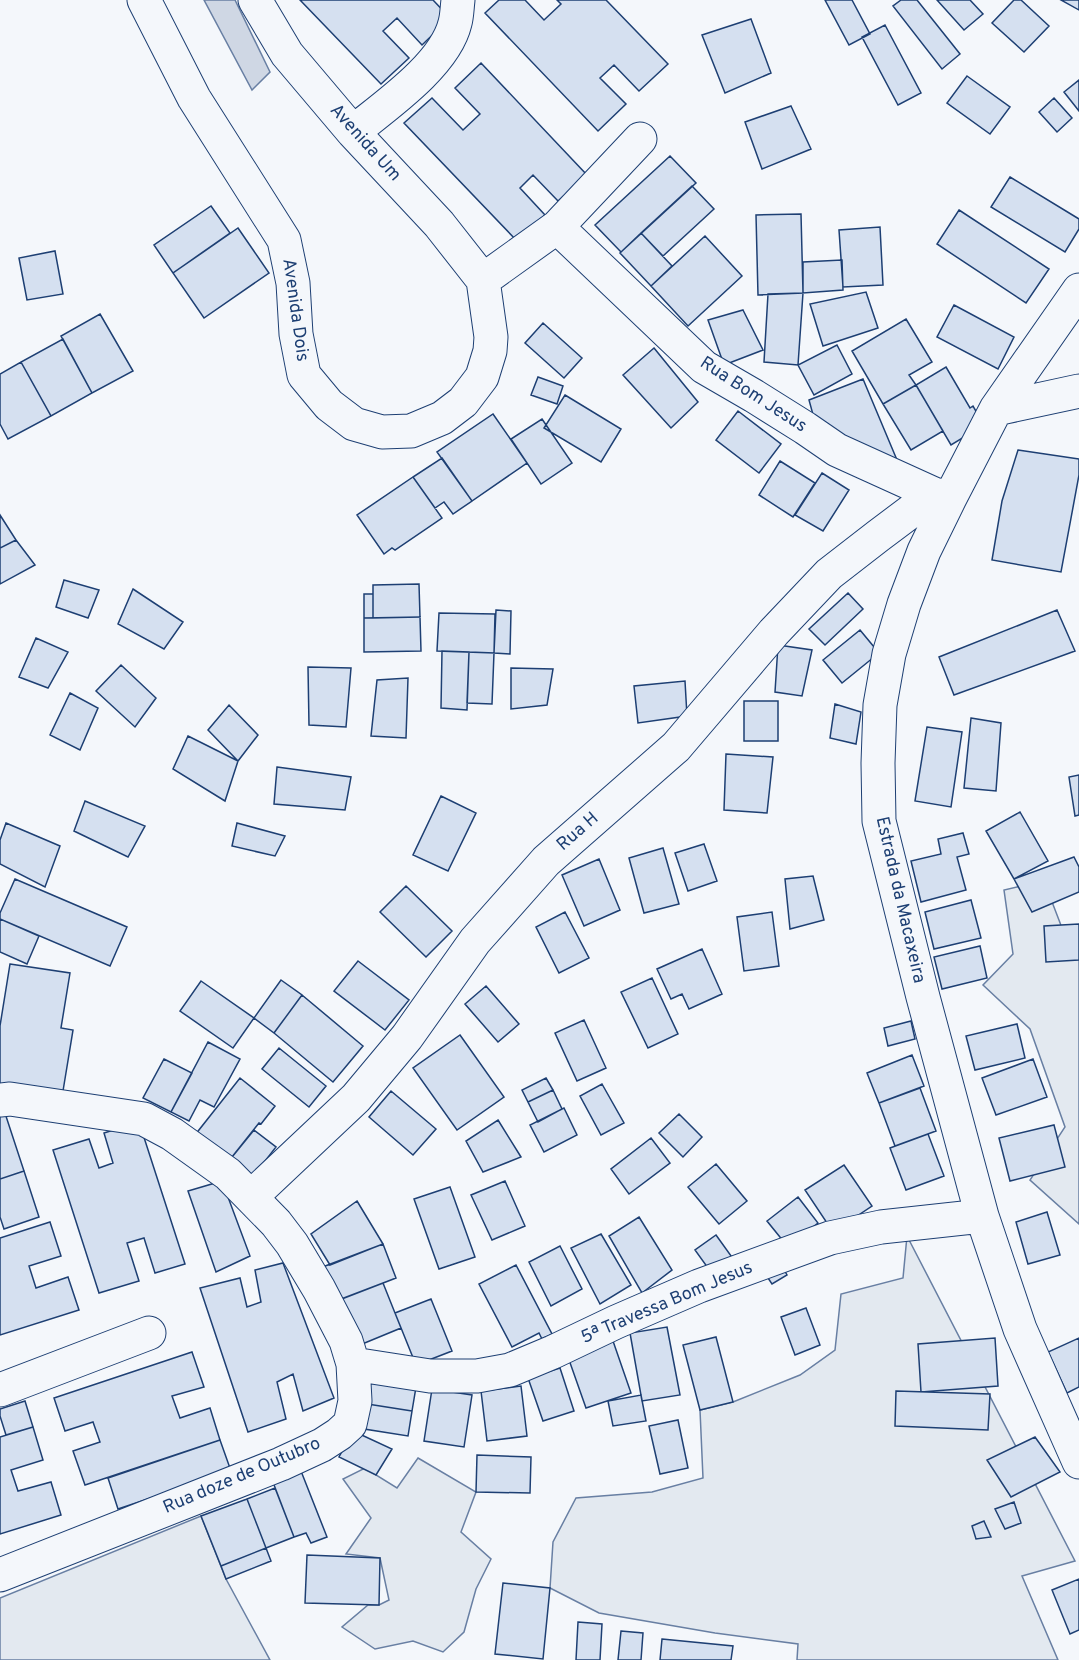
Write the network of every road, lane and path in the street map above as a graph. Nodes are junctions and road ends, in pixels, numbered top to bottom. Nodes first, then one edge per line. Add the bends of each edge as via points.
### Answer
1 (144, 0) edge
2 (255, 0) edge
3 (458, 0) edge
4 (353, 132) junction
5 (640, 140) dead end
6 (557, 227) junction
7 (483, 280) junction
8 (1079, 290) edge
9 (1079, 391) edge
10 (996, 409) junction
11 (942, 496) junction
12 (0, 1100) edge
13 (251, 1197) junction
14 (982, 1216) junction
15 (148, 1333) dead end
16 (353, 1364) junction
17 (0, 1390) edge
18 (1079, 1462) edge
19 (0, 1575) edge

1 - 7 street, Avenida Dois via 194,98 284,240 304,375 329,405 354,424 382,432 411,431 442,418 463,402 482,377 490,351
2 - 4 street, Avenida Um via 287,54
3 - 4 street via 455,24 442,51 424,73
4 - 7 street, Avenida Um via 439,224
5 - 6 street
6 - 7 street
6 - 11 street, Rua Bom Jesus via 704,367 837,450
8 - 10 street, Estrada da Macaxeira
9 - 10 street
10 - 11 street, Estrada da Macaxeira
11 - 13 street, Rua H via 878,536 829,574 676,747 546,861 475,941 407,1037 356,1098
11 - 14 street, Estrada da Macaxeira via 889,654 880,705 879,821
12 - 13 street, Rua doze de Outubro via 144,1119 198,1152
13 - 16 street, Rua doze de Outubro via 292,1244 346,1341
14 - 16 street, 5ª Travessa Bom Jesus via 881,1227 830,1238 699,1286 510,1370 477,1376 430,1376
14 - 18 street, Estrada da Macaxeira via 1020,1329
15 - 17 street
16 - 19 street, Rua doze de Outubro via 355,1392 350,1424 321,1445

